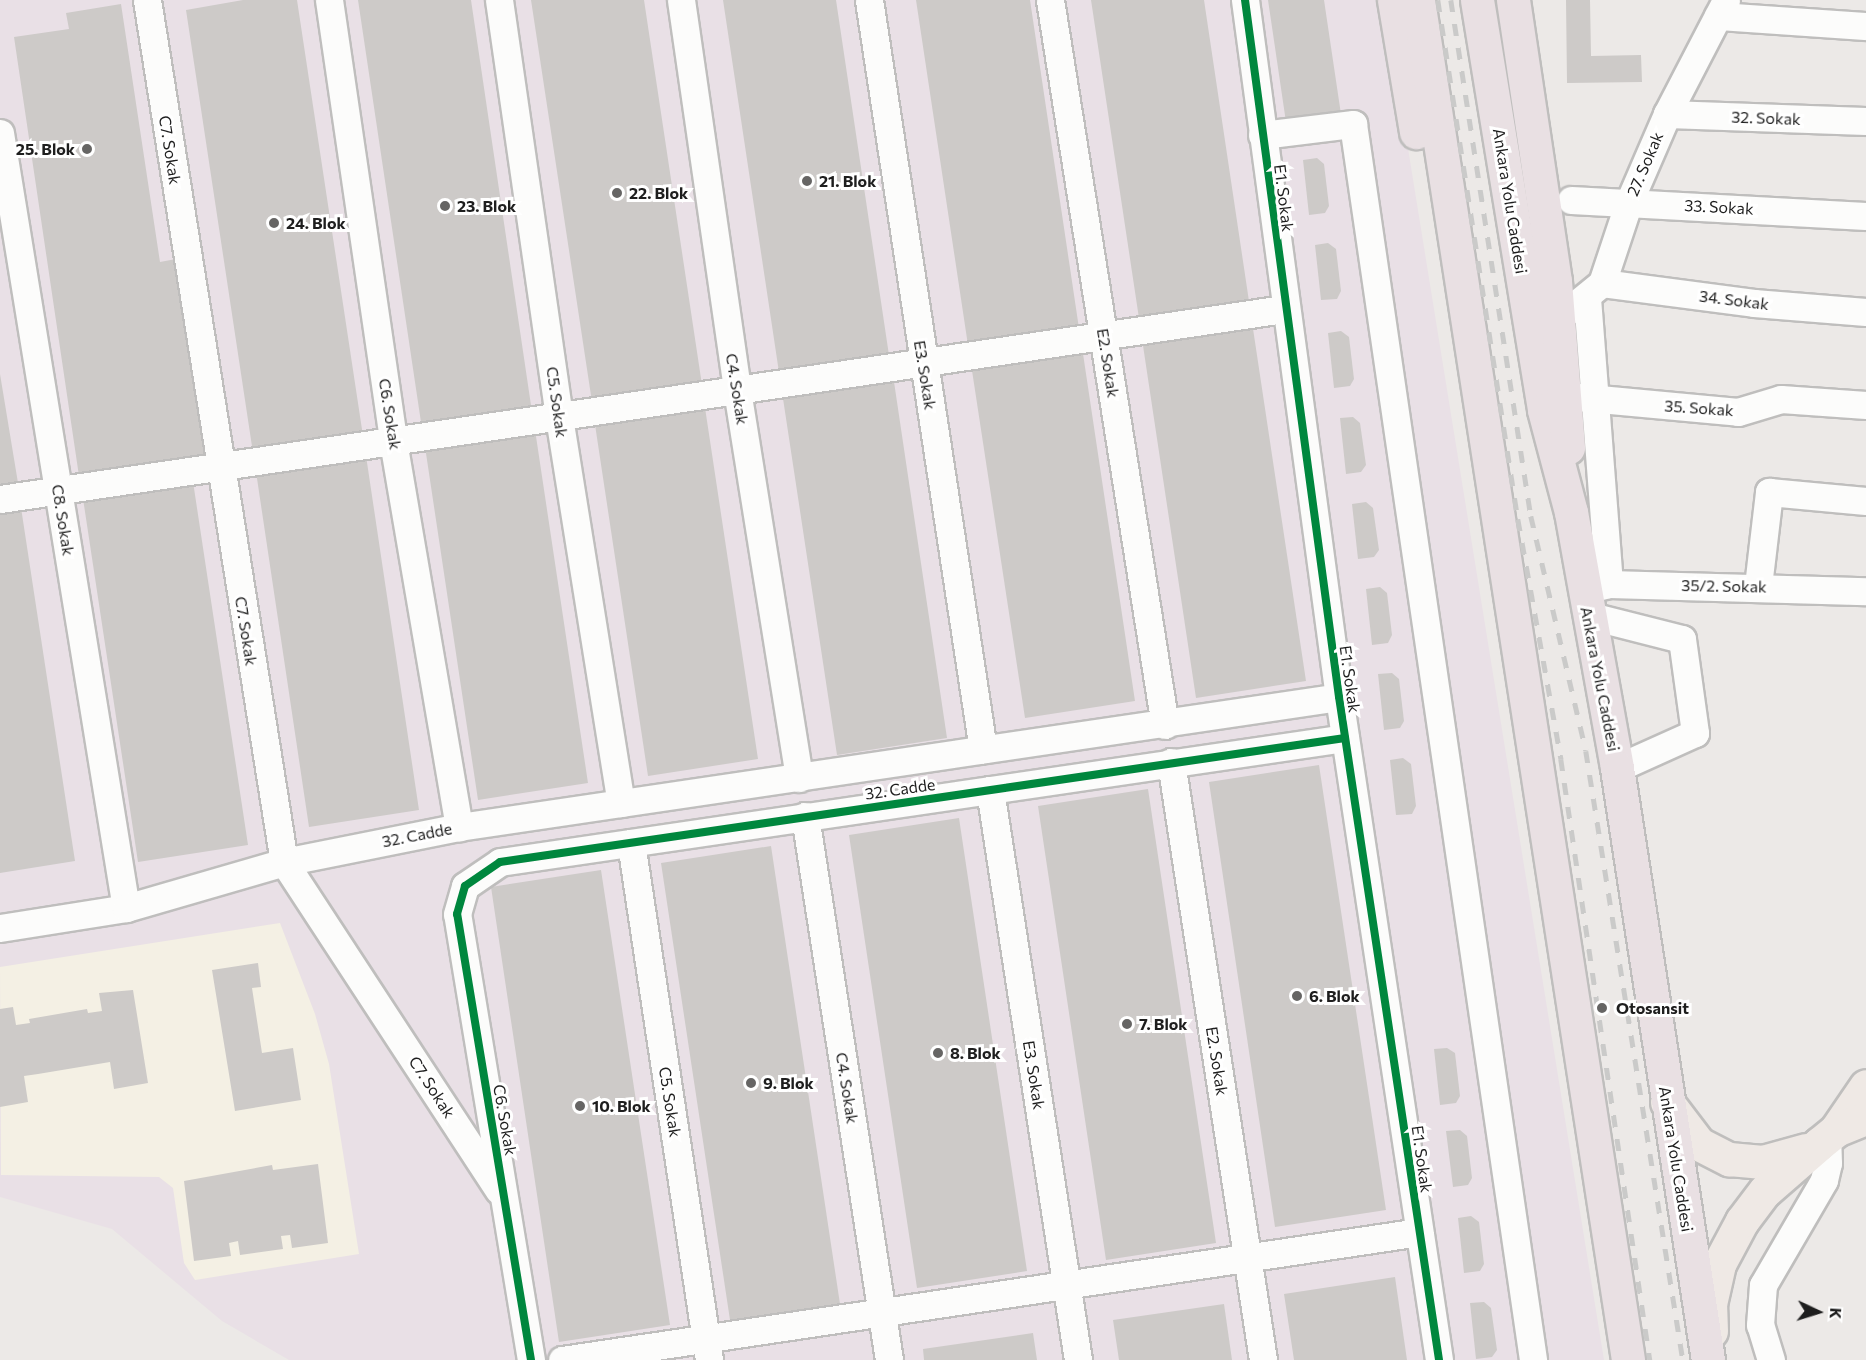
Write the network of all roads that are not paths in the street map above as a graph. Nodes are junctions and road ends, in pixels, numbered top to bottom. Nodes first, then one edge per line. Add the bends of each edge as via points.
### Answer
1 (147, 0) edge
2 (329, 0) edge
3 (499, 0) edge
4 (681, 0) edge
5 (869, 0) edge
6 (1050, 0) edge
7 (1245, 0) edge
8 (1394, 0) edge
9 (1418, 0) edge
10 (1477, 0) edge
11 (1513, 0) edge
12 (1722, 8) edge
13 (1866, 26) edge
14 (1667, 114) junction
15 (1866, 121) edge
16 (0, 133) edge
17 (1262, 135) junction
18 (1571, 200) dead end
19 (1629, 202) junction
20 (1866, 216) edge
21 (1595, 291) junction
22 (1284, 309) junction
23 (1866, 312) edge
24 (1559, 318) junction
25 (1104, 336) junction
26 (924, 363) junction
27 (737, 390) junction
28 (1581, 398) junction
29 (1866, 405) edge
30 (559, 417) junction
31 (393, 441) junction
32 (219, 467) junction
33 (58, 491) junction
34 (0, 499) edge
35 (1866, 501) edge
36 (1571, 512) junction
37 (1758, 586) junction
38 (1509, 589) junction
39 (1866, 591) edge
40 (1593, 596) junction
41 (1339, 697) junction
42 (1165, 725) junction
43 (1345, 738) junction
44 (983, 749) junction
45 (1171, 762) junction
46 (1617, 768) junction
47 (799, 778) junction
48 (990, 790) junction
49 (621, 803) junction
50 (805, 816) junction
51 (459, 827) junction
52 (631, 843) junction
53 (284, 861) junction
54 (465, 886) joint
55 (126, 908) junction
56 (0, 928) edge
57 (1866, 1086) edge
58 (1667, 1102) junction
59 (1837, 1132) edge
60 (505, 1200) junction
61 (1419, 1232) junction
62 (1248, 1258) junction
63 (1066, 1285) junction
64 (882, 1312) junction
65 (707, 1349) edge
66 (531, 1360) edge
67 (562, 1360) edge
68 (890, 1360) edge
69 (1078, 1360) edge
70 (1263, 1360) edge
71 (1438, 1360) edge
72 (1533, 1360) edge
73 (1628, 1360) edge
74 (1708, 1360) edge
75 (1712, 1360) edge
76 (1771, 1360) edge

1 - 32 street, C7. Sokak
2 - 31 street, C6. Sokak
3 - 30 street, C5. Sokak
4 - 27 street, C4. Sokak
5 - 26 street, E3. Sokak
6 - 25 street, E2. Sokak
7 - 17 street, E1. Sokak
8 - 38 highway via 1447,320
9 - 38 highway
10 - 36 highway, Ankara Yolu Caddesi via 1544,410
11 - 24 highway
12 - 13 street
12 - 14 street, 27. Sokak
14 - 15 street, 32. Sokak
14 - 19 street, 27. Sokak
16 - 33 street, C8. Sokak
17 - 22 street, E1. Sokak
17 - 72 street via 1353,124
18 - 19 street, 33. Sokak
19 - 20 street, 33. Sokak
19 - 21 street, 27. Sokak
21 - 23 street, 34. Sokak
21 - 24 street
21 - 28 street
22 - 25 street
22 - 41 street, E1. Sokak
24 - 28 highway
25 - 26 street
25 - 42 street, E2. Sokak
26 - 27 street
26 - 44 street, E3. Sokak
27 - 30 street
27 - 47 street, C4. Sokak
28 - 29 street, 35. Sokak via 1738,412 1781,399
28 - 36 highway
28 - 40 street
30 - 31 street
30 - 49 street, C5. Sokak
31 - 32 street
31 - 51 street, C6. Sokak
32 - 33 street
32 - 53 street, C7. Sokak
33 - 34 street
33 - 55 street, C8. Sokak
35 - 37 street via 1769,492
36 - 40 highway, Ankara Yolu Caddesi
37 - 39 street, 35/2. Sokak
37 - 40 street, 35/2. Sokak
38 - 73 highway
40 - 46 highway, Ankara Yolu Caddesi
40 - 46 street via 1682,639 1695,733
41 - 42 street, 32. Cadde
41 - 43 street, E1. Sokak
42 - 44 street, 32. Cadde
43 - 45 street, 32. Cadde
43 - 61 street, E1. Sokak
44 - 47 street, 32. Cadde
45 - 48 street, 32. Cadde
45 - 62 street, E2. Sokak
46 - 58 highway, Ankara Yolu Caddesi
47 - 49 street, 32. Cadde
48 - 50 street, 32. Cadde
48 - 63 street, E3. Sokak
49 - 51 street, 32. Cadde
50 - 52 street, 32. Cadde
50 - 64 street, C4. Sokak
51 - 53 street, 32. Cadde
52 - 54 street, 32. Cadde via 500,862
52 - 65 street, C5. Sokak
53 - 55 street, 32. Cadde
53 - 60 street, C7. Sokak
54 - 60 street, C6. Sokak via 457,914
55 - 56 street, 32. Cadde
57 - 59 main road
58 - 59 main road via 1699,1144 1729,1159 1763,1162 1790,1157
58 - 74 highway, Ankara Yolu Caddesi
59 - 75 main road via 1765,1191 1742,1221 1719,1264 1710,1304
59 - 76 street via 1824,1180 1763,1285 1760,1325
60 - 66 street, C6. Sokak
61 - 62 street
61 - 71 street, E1. Sokak
62 - 63 street
62 - 70 street, E2. Sokak
63 - 64 street
63 - 69 street, E3. Sokak
64 - 65 street
64 - 68 street, C4. Sokak
65 - 67 street

